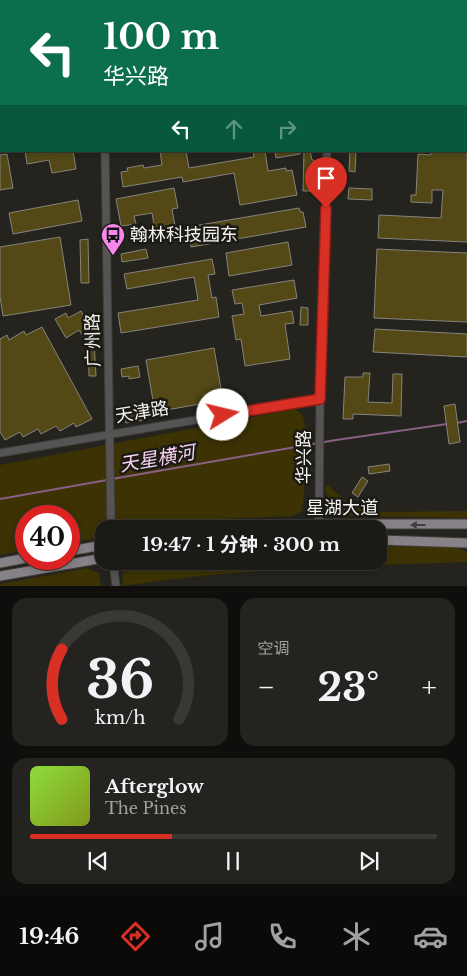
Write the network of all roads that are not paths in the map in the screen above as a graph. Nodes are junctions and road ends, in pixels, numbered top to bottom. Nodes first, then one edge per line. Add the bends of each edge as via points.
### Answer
1 (105, 152) edge
2 (327, 152) edge
3 (320, 399) junction
4 (110, 433) junction
5 (0, 453) edge
6 (111, 520) edge
7 (319, 520) edge
8 (387, 524) edge
9 (467, 524) edge
10 (387, 540) edge
11 (467, 543) edge
12 (95, 547) edge
13 (80, 549) edge
14 (15, 560) edge
15 (95, 560) edge
16 (0, 562) edge
17 (114, 570) edge
18 (0, 576) edge
19 (116, 586) edge

1 - 4 street, 广州路
2 - 3 street, 华兴路
3 - 4 street, 天津路
3 - 7 street, 华兴路
4 - 5 street, 天津路
4 - 6 street, 广州路
9 -> 8 main road, 星湖大道
10 - 11 main road, 星湖大道
12 - 13 main road
14 - 16 main road
15 - 18 main road
17 - 19 street

